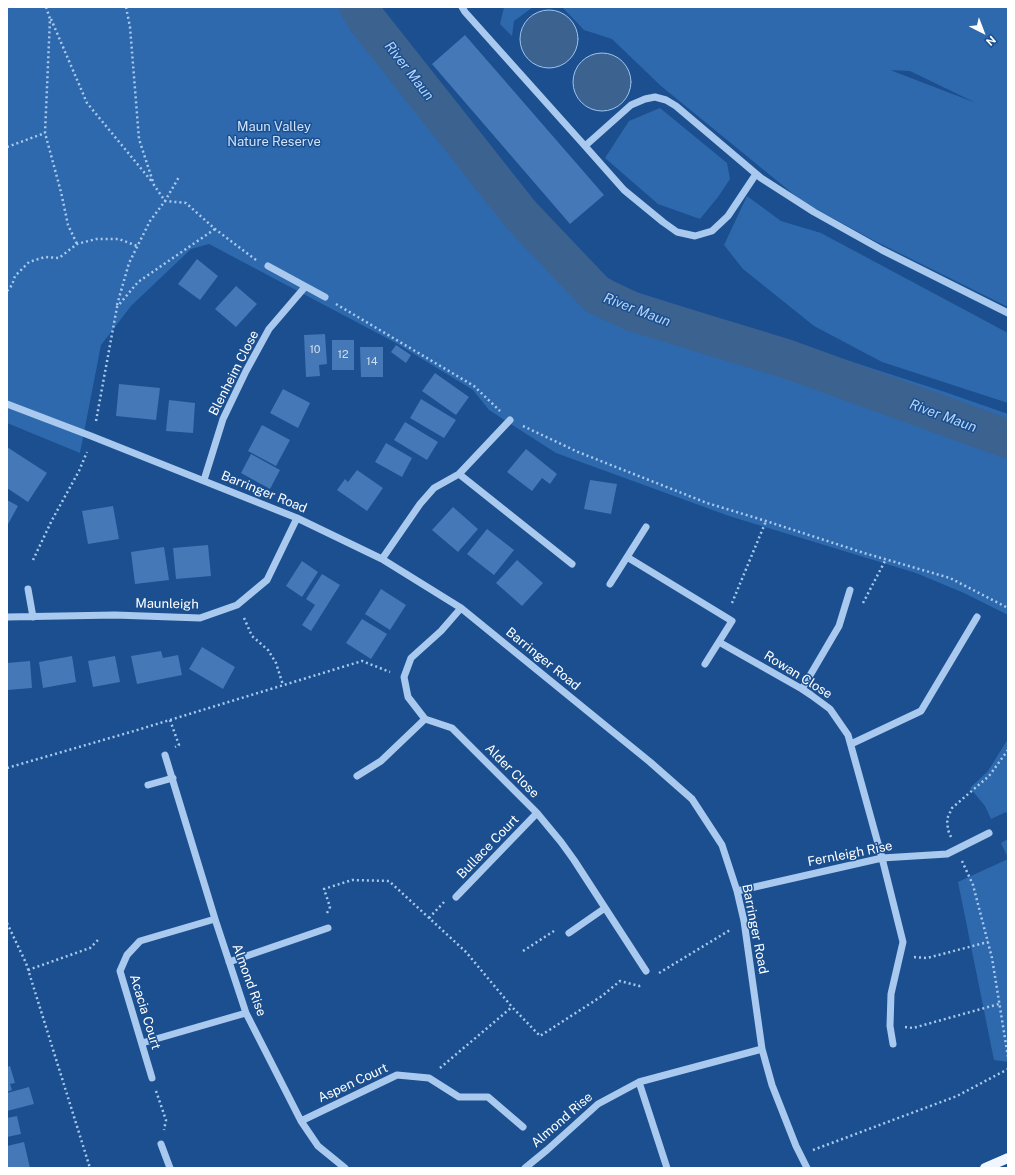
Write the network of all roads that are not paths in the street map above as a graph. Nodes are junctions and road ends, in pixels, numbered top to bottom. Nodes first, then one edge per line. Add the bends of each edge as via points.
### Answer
1 (462, 7) edge
2 (585, 146) junction
3 (756, 174) junction
4 (268, 266) road end
5 (305, 287) junction
6 (325, 297) road end
7 (1008, 313) edge
8 (7, 404) edge
9 (510, 420) road end
10 (459, 474) junction
11 (204, 480) junction
12 (297, 518) junction
13 (646, 527) dead end
14 (627, 557) junction
15 (382, 559) junction
16 (572, 564) dead end
17 (610, 584) dead end
18 (28, 589) dead end
19 (850, 590) dead end
20 (461, 608) junction
21 (7, 617) edge
22 (33, 617) junction
23 (977, 617) dead end
24 (719, 642) junction
25 (705, 664) dead end
26 (802, 689) junction
27 (426, 719) junction
28 (851, 744) junction
29 (165, 754) dead end
30 (357, 776) dead end
31 (173, 778) junction
32 (148, 785) dead end
33 (537, 813) junction
34 (989, 832) dead end
35 (882, 858) junction
36 (737, 891) junction
37 (456, 897) dead end
38 (605, 908) junction
39 (215, 919) junction
40 (328, 928) dead end
41 (569, 932) road end
42 (229, 962) junction
43 (646, 971) dead end
44 (246, 1013) junction
45 (142, 1043) junction
46 (893, 1044) dead end
47 (762, 1049) junction
48 (152, 1078) dead end
49 (638, 1082) junction
50 (301, 1121) junction
51 (523, 1128) dead end
52 (161, 1144) dead end
53 (1008, 1158) edge
54 (170, 1168) edge
55 (345, 1168) edge
56 (525, 1168) edge
57 (667, 1168) edge
58 (807, 1168) edge
59 (985, 1168) edge

1 - 2 street
2 - 3 street via 631,105 655,97 676,106
2 - 3 street via 624,190 663,222 677,232 695,236 712,231 728,216
3 - 7 street via 814,212
4 - 5 street
5 - 6 street
5 - 11 street, Blenheim Close via 269,329 246,371 222,419
8 - 11 street, Barringer Road
9 - 10 street
10 - 15 street via 434,488
10 - 16 street
11 - 12 street, Barringer Road
12 - 15 street, Barringer Road
12 - 22 street, Maunleigh via 267,580 237,605 200,618 115,615
13 - 14 street
14 - 17 street
14 - 24 street via 732,621
15 - 20 street, Barringer Road
18 - 22 street
19 - 26 street via 839,626
20 - 27 street via 441,631 411,658 404,677 408,697
20 - 36 street, Barringer Road via 692,799 722,846
21 - 22 street, Maunleigh
23 - 28 street via 921,711
24 - 25 street
24 - 26 street, Rowan Close
26 - 28 street, Rowan Close via 830,709 848,735
27 - 30 street via 381,761
27 - 33 street, Alder Close via 452,728
28 - 35 street, Rowan Close
29 - 31 street, Almond Rise
31 - 32 street
31 - 39 street, Almond Rise
33 - 37 street, Bullace Court
33 - 38 street, Alder Close via 562,842
34 - 35 street, Fernleigh Rise via 947,854
35 - 36 street, Fernleigh Rise
35 - 46 street, Rowan Close via 903,942 890,994
36 - 47 street, Barringer Road via 744,921
38 - 41 street
38 - 43 street, Alder Close
39 - 42 street, Almond Rise
39 - 45 street, Acacia Court via 140,941 127,955 120,971
40 - 42 street
42 - 44 street, Almond Rise
44 - 45 street
44 - 50 street, Almond Rise
45 - 48 street, Acacia Court
47 - 49 street, Almond Rise
47 - 58 street, Barringer Road via 772,1085
49 - 56 street, Almond Rise via 598,1104
49 - 57 street
50 - 51 street, Aspen Court via 397,1075 429,1078 459,1097 488,1097
50 - 55 street, Almond Rise via 318,1146
52 - 54 street
53 - 59 main road

